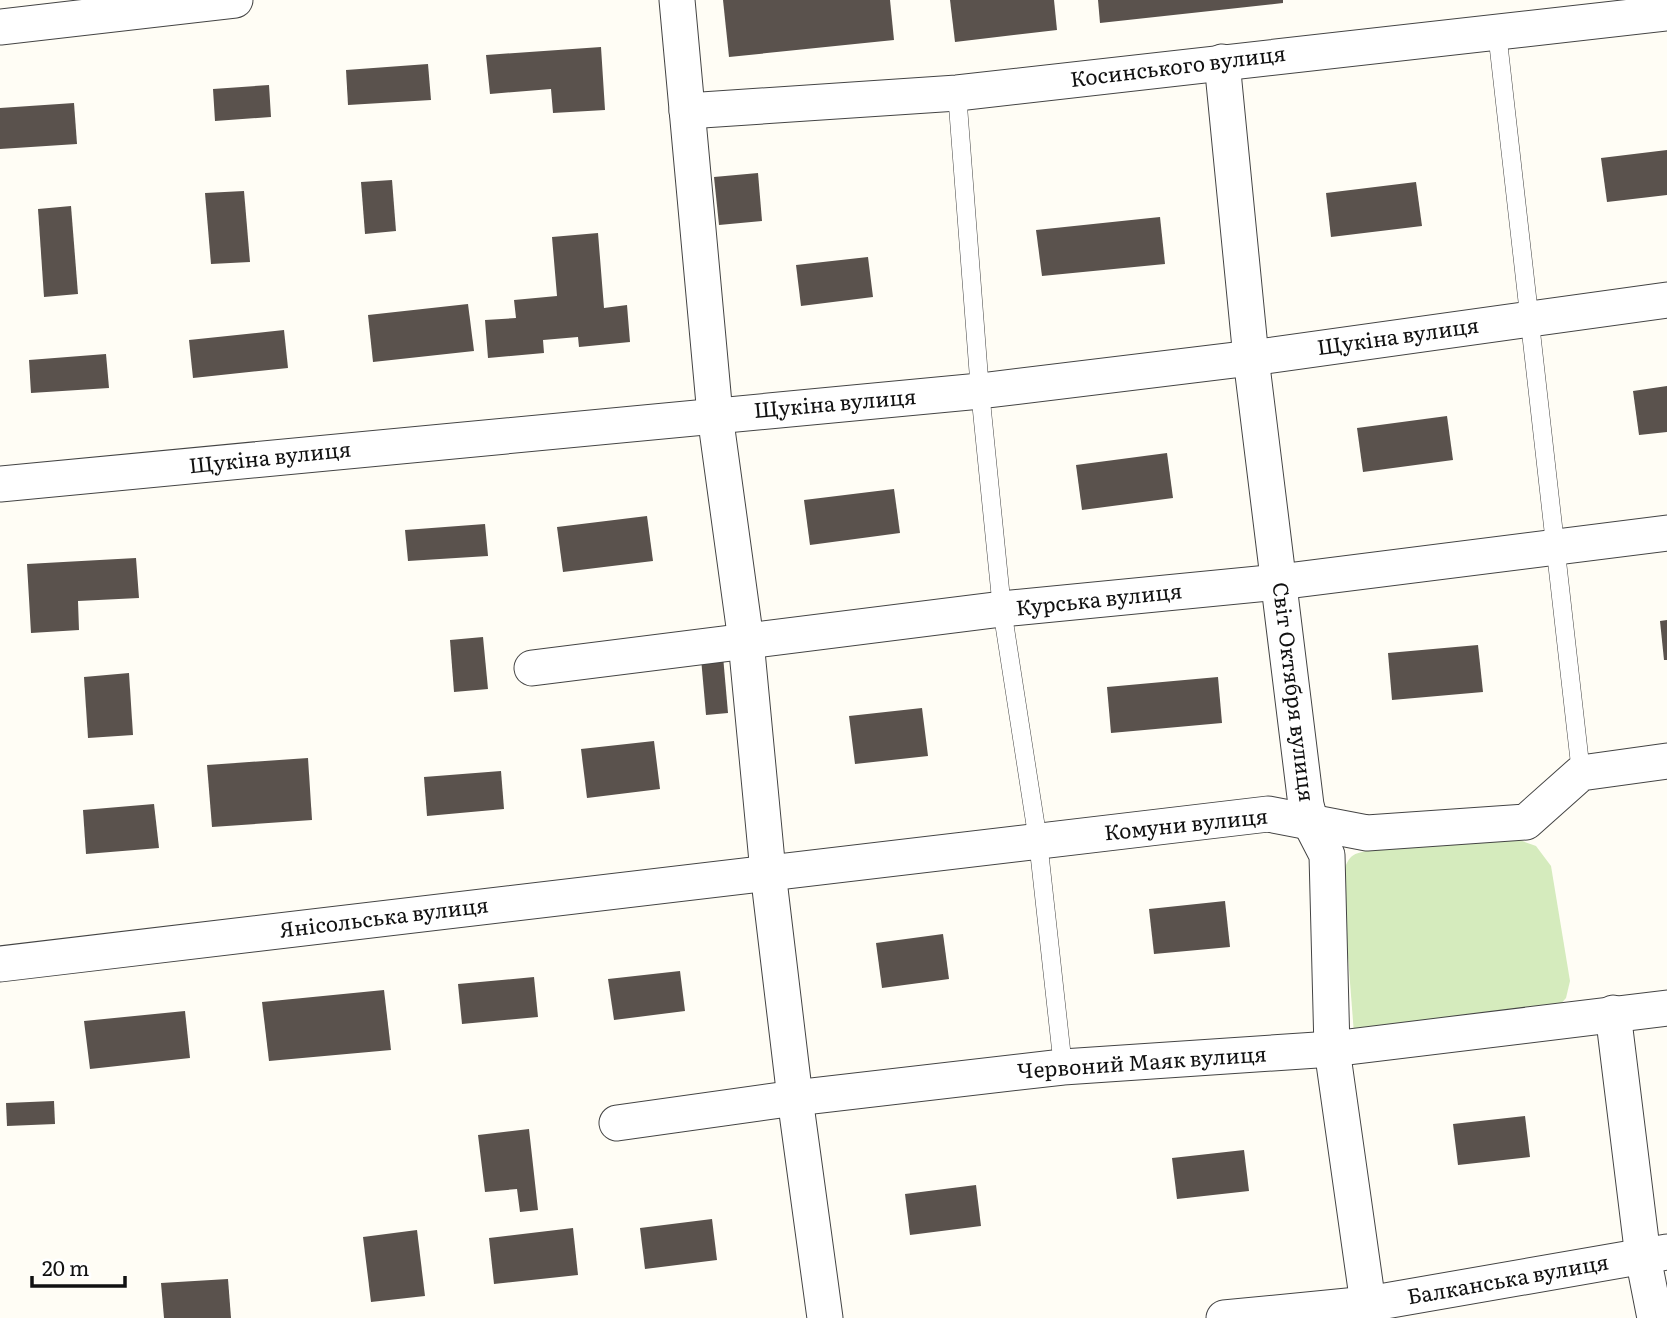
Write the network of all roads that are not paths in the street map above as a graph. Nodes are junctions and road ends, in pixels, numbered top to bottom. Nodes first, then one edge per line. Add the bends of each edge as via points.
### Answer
1 (233, 0) edge
2 (677, 0) edge
3 (1667, 13) edge
4 (0, 27) edge
5 (1497, 32) junction
6 (1222, 62) junction
7 (957, 93) junction
8 (687, 111) junction
9 (1667, 300) edge
10 (1528, 319) junction
11 (1251, 358) junction
12 (980, 391) junction
13 (715, 415) junction
14 (0, 484) edge
15 (1667, 533) edge
16 (1557, 548) junction
17 (1279, 582) junction
18 (1002, 610) junction
19 (746, 641) junction
20 (532, 668) dead end
21 (1667, 761) edge
22 (1581, 773) junction
23 (1311, 824) junction
24 (1038, 841) junction
25 (768, 872) junction
26 (0, 964) edge
27 (1667, 1008) edge
28 (1613, 1013) junction
29 (1332, 1049) junction
30 (1063, 1067) junction
31 (795, 1098) junction
32 (617, 1123) dead end
33 (1655, 1255) edge
34 (1369, 1311) edge
35 (825, 1318) edge
36 (1224, 1318) edge
37 (1655, 1318) edge

1 - 4 street
2 - 8 street
3 - 5 street, Косинського вулиця
5 - 6 street, Косинського вулиця
5 - 10 lane
6 - 7 street, Косинського вулиця
6 - 11 street, Світ Октября вулиця
7 - 8 street, Косинського вулиця
7 - 12 lane
8 - 13 street
9 - 10 street, Щукіна вулиця
10 - 11 street, Щукіна вулиця
10 - 16 lane
11 - 12 street, Щукіна вулиця
11 - 17 street, Світ Октября вулиця
12 - 13 street, Щукіна вулиця
12 - 18 lane
13 - 14 street, Щукіна вулиця
13 - 19 street
15 - 16 street, Курська вулиця
16 - 17 street, Курська вулиця
16 - 22 lane
17 - 18 street, Курська вулиця
17 - 23 street, Світ Октября вулиця
18 - 19 street, Курська вулиця
18 - 24 lane
19 - 20 street, Курська вулиця
19 - 25 street
21 - 22 street
22 - 23 street, Комуни вулиця via 1526,822 1367,834
23 - 24 street, Комуни вулиця via 1268,814
23 - 29 street, Світ Октября вулиця via 1327,855
24 - 25 street, Комуни вулиця
24 - 30 lane
25 - 26 street, Янісольська вулиця
25 - 31 street
27 - 28 street, Червоний Маяк вулиця
28 - 29 street, Червоний Маяк вулиця
28 - 33 street
29 - 30 street, Червоний Маяк вулиця
29 - 34 street, Світ Октября вулиця
30 - 31 street, Червоний Маяк вулиця
31 - 32 street, Червоний Маяк вулиця
31 - 35 street
33 - 34 street, Балканська вулиця
33 - 37 street
34 - 36 street, Балканська вулиця

